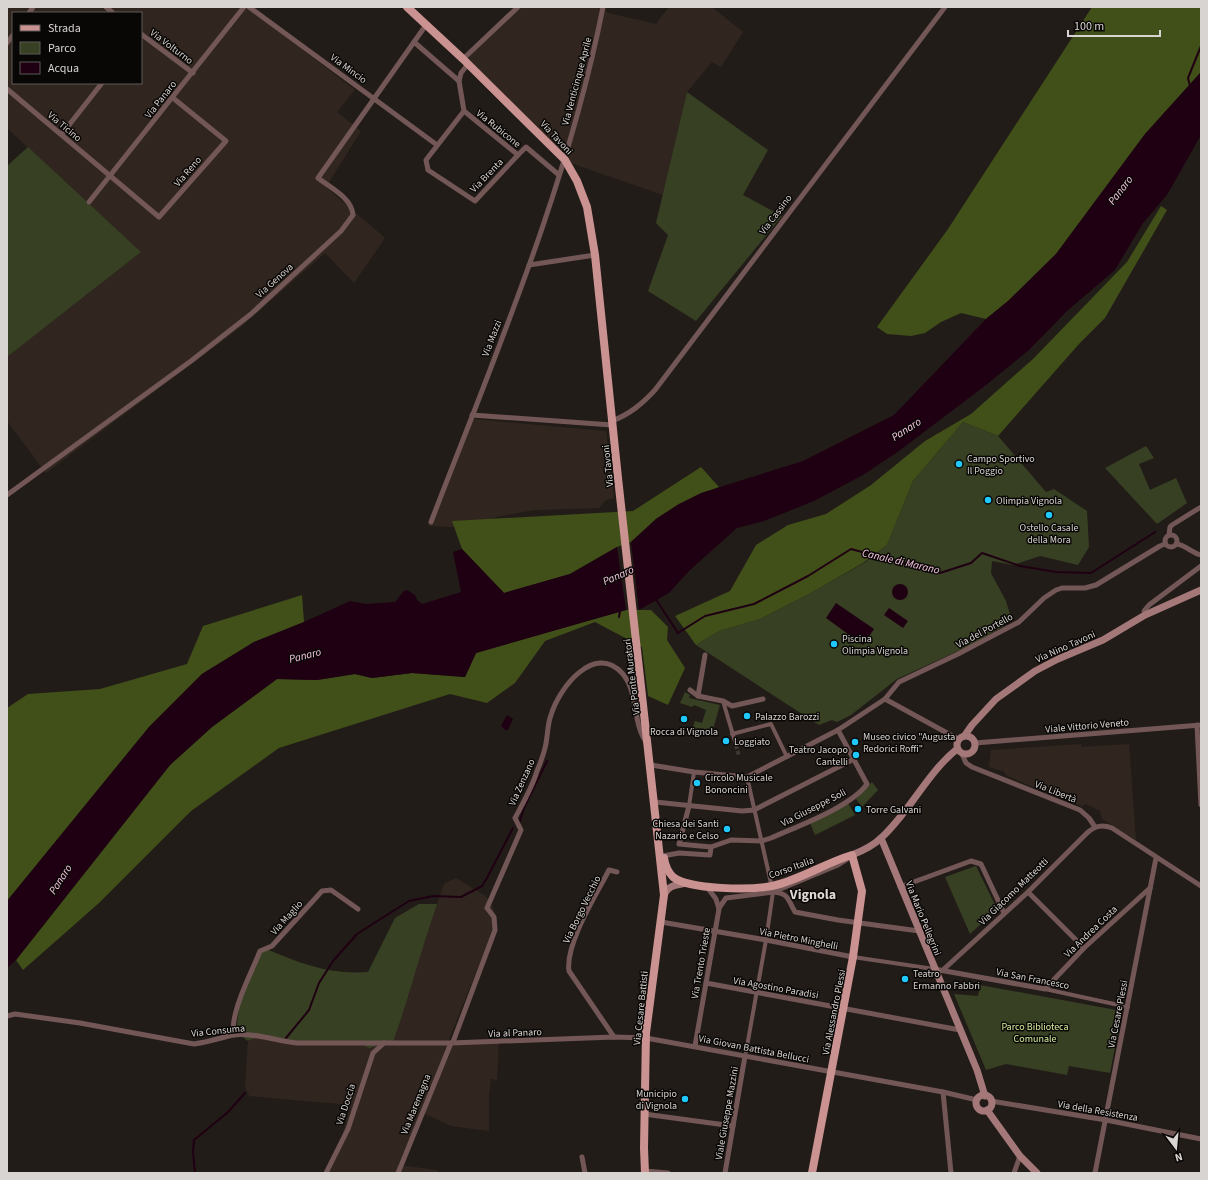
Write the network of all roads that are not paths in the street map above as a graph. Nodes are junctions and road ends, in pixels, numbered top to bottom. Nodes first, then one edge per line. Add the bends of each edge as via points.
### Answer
1 (244, 7) edge
2 (249, 7) edge
3 (407, 7) edge
4 (518, 7) edge
5 (603, 7) edge
6 (944, 7) edge
7 (426, 25) junction
8 (142, 35) edge
9 (414, 42) junction
10 (466, 61) junction
11 (193, 73) junction
12 (459, 81) junction
13 (101, 84) edge
14 (7, 90) edge
15 (173, 98) junction
16 (375, 98) junction
17 (464, 111) junction
18 (62, 134) junction
19 (437, 145) junction
20 (518, 155) junction
21 (565, 160) junction
22 (560, 175) junction
23 (111, 176) junction
24 (89, 202) dead end
25 (595, 255) junction
26 (529, 265) junction
27 (472, 415) junction
28 (612, 423) junction
29 (7, 495) edge
30 (621, 506) joint
31 (1201, 507) edge
32 (431, 522) dead end
33 (1170, 535) junction
34 (1165, 544) junction
35 (1176, 544) junction
36 (1201, 555) edge
37 (1201, 566) edge
38 (1201, 590) edge
39 (1145, 615) junction
40 (705, 655) dead end
41 (690, 690) dead end
42 (698, 696) junction
43 (763, 699) dead end
44 (885, 699) junction
45 (723, 701) junction
46 (1199, 725) edge
47 (838, 730) junction
48 (732, 734) junction
49 (966, 735) junction
50 (958, 739) junction
51 (975, 743) junction
52 (736, 745) tunnel mouth
53 (648, 746) junction
54 (960, 751) junction
55 (786, 757) junction
56 (854, 760) junction
57 (651, 765) junction
58 (694, 772) junction
59 (748, 777) junction
60 (1201, 789) edge
61 (655, 802) junction
62 (1201, 805) edge
63 (689, 806) junction
64 (754, 810) junction
65 (1095, 827) junction
66 (882, 838) junction
67 (762, 841) junction
68 (660, 846) junction
69 (711, 847) junction
70 (663, 856) junction
71 (852, 856) junction
72 (1156, 858) junction
73 (617, 872) dead end
74 (687, 883) junction
75 (707, 886) junction
76 (1201, 886) edge
77 (900, 887) junction
78 (1150, 888) junction
79 (773, 889) junction
80 (1028, 892) junction
81 (664, 895) junction
82 (358, 909) dead end
83 (719, 909) junction
84 (1004, 913) junction
85 (661, 922) junction
86 (858, 922) junction
87 (715, 931) junction
88 (919, 931) junction
89 (766, 940) junction
90 (1084, 948) junction
91 (853, 958) junction
92 (934, 969) junction
93 (944, 969) junction
94 (706, 983) junction
95 (1045, 989) junction
96 (756, 992) junction
97 (1128, 1007) junction
98 (844, 1008) junction
99 (7, 1016) edge
100 (960, 1030) junction
101 (234, 1035) junction
102 (614, 1037) junction
103 (646, 1038) junction
104 (384, 1043) junction
105 (452, 1043) junction
106 (695, 1046) junction
107 (745, 1054) junction
108 (832, 1072) junction
109 (943, 1092) junction
110 (985, 1096) junction
111 (977, 1100) junction
112 (991, 1101) junction
113 (987, 1110) junction
114 (644, 1114) junction
115 (1106, 1120) junction
116 (733, 1126) junction
117 (1201, 1139) edge
118 (1020, 1156) junction
119 (582, 1157) dead end
120 (645, 1172) edge
121 (326, 1173) edge
122 (398, 1173) edge
123 (585, 1173) edge
124 (668, 1173) edge
125 (725, 1173) edge
126 (812, 1173) edge
127 (951, 1173) edge
128 (1014, 1173) edge
129 (1037, 1173) edge
130 (1095, 1173) edge

1 - 11 street, Via Panaro
2 - 16 street, Via Mincio
3 - 7 main road, Via Tavoni
4 - 10 street
5 - 21 street, Via Venticinque Aprile via 593,57
6 - 28 street, Via Cassino via 655,390 641,405
7 - 9 street, Via Genova
7 - 10 main road, Via Tavoni
8 - 11 street, Via Volturno
9 - 12 street
9 - 16 street, Via Genova
10 - 12 street
10 - 21 main road, Via Tavoni
11 - 15 street, Via Panaro
12 - 17 street, Via Rubicone
13 - 18 street
14 - 18 street, Via Ticino
15 - 23 street, Via Panaro
15 - 23 street, Via Reno via 226,141 159,218
16 - 19 street, Via Mincio
16 - 29 street, Via Genova via 318,178 348,201 353,208 353,215 341,231 251,314 191,361
17 - 19 street, Via Rubicone
17 - 20 street, Via Rubicone
18 - 23 street, Via Ticino
19 - 20 street, Via Brenta via 426,160 428,170 475,201
20 - 22 street, Via Rubicone via 526,147
21 - 22 street, Via Mazzi
21 - 25 main road, Via Tavoni via 587,207
22 - 26 street, Via Mazzi
23 - 24 street, Via Panaro
25 - 26 street
25 - 28 main road, Via Tavoni
26 - 27 street, Via Mazzi
27 - 28 street
27 - 32 street, Via Mazzi
28 - 30 main road, Via Tavoni
30 - 53 main road, Via Ponte Muratori
31 - 33 street via 1172,524
33 - 34 street via 1165,539
33 - 35 street via 1176,538
34 - 35 street via 1171,548
34 - 44 street, Via del Portello via 1100,583 1085,588 1068,587 1056,590 1019,622 899,682
35 - 36 street
37 - 39 street via 1149,605 1144,611
38 - 39 main road, Via Nino Tavoni
39 - 49 main road, Via Nino Tavoni via 1112,636 1050,662 1020,680 988,707
40 - 42 street
41 - 42 street
42 - 45 street
43 - 45 street via 732,706
44 - 47 street, Via del Portello
44 - 50 street
45 - 48 street
46 - 51 street, Viale Vittorio Veneto
46 - 60 street
47 - 55 street, Via del Portello
47 - 56 street
48 - 52 street
48 - 55 street via 771,724
49 - 50 main road
49 - 51 main road via 972,737
50 - 54 main road
51 - 54 main road via 972,752
53 - 57 main road, Via Ponte Muratori
53 - 105 street, Via Zenzano via 639,733 632,692 624,675 609,663 593,664 568,683 551,715 545,748 533,783 515,818 521,830 487,908 494,917 495,930
54 - 65 street, Via Libertà via 966,763 972,767 1080,810
54 - 66 main road via 938,768
55 - 59 street, Via del Portello
56 - 64 street
56 - 67 street, Via Giuseppe Soli via 867,784 861,792 831,810
57 - 58 street
57 - 61 main road, Via Ponte Muratori
58 - 59 street
58 - 63 street
59 - 64 street
60 - 62 street
61 - 63 street
61 - 68 main road, Via Ponte Muratori
63 - 64 street
63 - 69 street via 679,844
64 - 67 street
65 - 72 street via 1105,825 1112,828
65 - 80 street, Via Giacomo Matteotti
66 - 71 main road, Corso Italia
66 - 77 main road, Via Mario Pellegrini
67 - 69 street via 731,840
67 - 79 street
68 - 70 main road, Corso Italia
68 - 81 main road, Via Cesare Battisti
69 - 70 street via 710,855 679,853
70 - 74 main road, Corso Italia via 670,873
71 - 79 main road, Corso Italia
71 - 86 main road, Via Alessandro Plessi via 862,891
72 - 76 street
72 - 78 street, Via Cesare Plessi
73 - 102 street, Via Borgo Vecchio via 609,870 586,914 568,960 569,970
74 - 75 main road, Corso Italia
74 - 81 main road, Corso Italia via 670,887
75 - 79 main road, Corso Italia
75 - 83 street
77 - 84 street, Via Mario Pellegrini via 971,861 981,864
77 - 88 main road, Via Mario Pellegrini
78 - 90 street, Via Andrea Costa
78 - 97 street, Via Cesare Plessi
79 - 83 street, Corso Italia via 726,898
79 - 86 street via 786,895 795,912
79 - 89 street, Viale Giuseppe Mazzini
80 - 84 street, Via Giacomo Matteotti
80 - 90 street
81 - 85 main road, Via Cesare Battisti
82 - 101 street, Via Maglio via 331,890 322,891 272,946 260,951 236,1011 232,1028
83 - 87 street, Via Trento Trieste
84 - 93 street, Via Giacomo Matteotti
85 - 87 street, Via Pietro Minghelli
85 - 103 main road, Via Cesare Battisti
86 - 88 street
86 - 91 main road, Via Alessandro Plessi
87 - 89 street, Via Pietro Minghelli
87 - 94 street, Via Trento Trieste
88 - 92 main road, Via Mario Pellegrini
89 - 91 street, Via Pietro Minghelli
89 - 96 street, Viale Giuseppe Mazzini
90 - 95 street, Via Andrea Costa
91 - 92 street, Via Pietro Minghelli
91 - 98 main road, Via Alessandro Plessi
92 - 93 street, Via San Francesco
92 - 100 main road, Via Mario Pellegrini
93 - 95 street, Via San Francesco
94 - 96 street, Via Agostino Paradisi
94 - 106 street, Via Trento Trieste
95 - 97 street, Via San Francesco
96 - 98 street, Via Agostino Paradisi
96 - 107 street, Viale Giuseppe Mazzini
97 - 115 street, Via Cesare Plessi
98 - 100 street, Via Agostino Paradisi
98 - 108 main road, Via Alessandro Plessi
99 - 101 street, Via Consuma via 15,1014 80,1023 194,1044
100 - 110 main road, Via Mario Pellegrini
101 - 104 street, Via Consuma via 252,1035 274,1041 297,1043
102 - 103 street, Via al Panaro
102 - 105 street, Via al Panaro
103 - 106 street, Via Giovan Battista Bellucci
103 - 114 main road, Via Cesare Battisti
104 - 105 street, Via al Panaro
104 - 121 street, Via Doccia via 373,1053 348,1129
105 - 122 street, Via Maremagna
106 - 107 street, Via Giovan Battista Bellucci
107 - 108 street, Via Giovan Battista Bellucci
107 - 116 street, Viale Giuseppe Mazzini
108 - 109 street, Via Giovan Battista Bellucci
108 - 126 main road, Via Alessandro Plessi
109 - 111 street, Via Giovan Battista Bellucci
109 - 127 street
110 - 111 main road via 980,1096
110 - 112 main road
111 - 113 main road via 979,1108
112 - 113 main road via 991,1106
112 - 115 street, Via della Resistenza
113 - 118 main road
114 - 116 street
114 - 120 main road, Via Cesare Battisti
115 - 117 street, Via della Resistenza
115 - 130 street, Via Cesare Plessi
116 - 125 street, Viale Giuseppe Mazzini
118 - 128 street
118 - 129 main road
119 - 123 street
120 - 124 street

